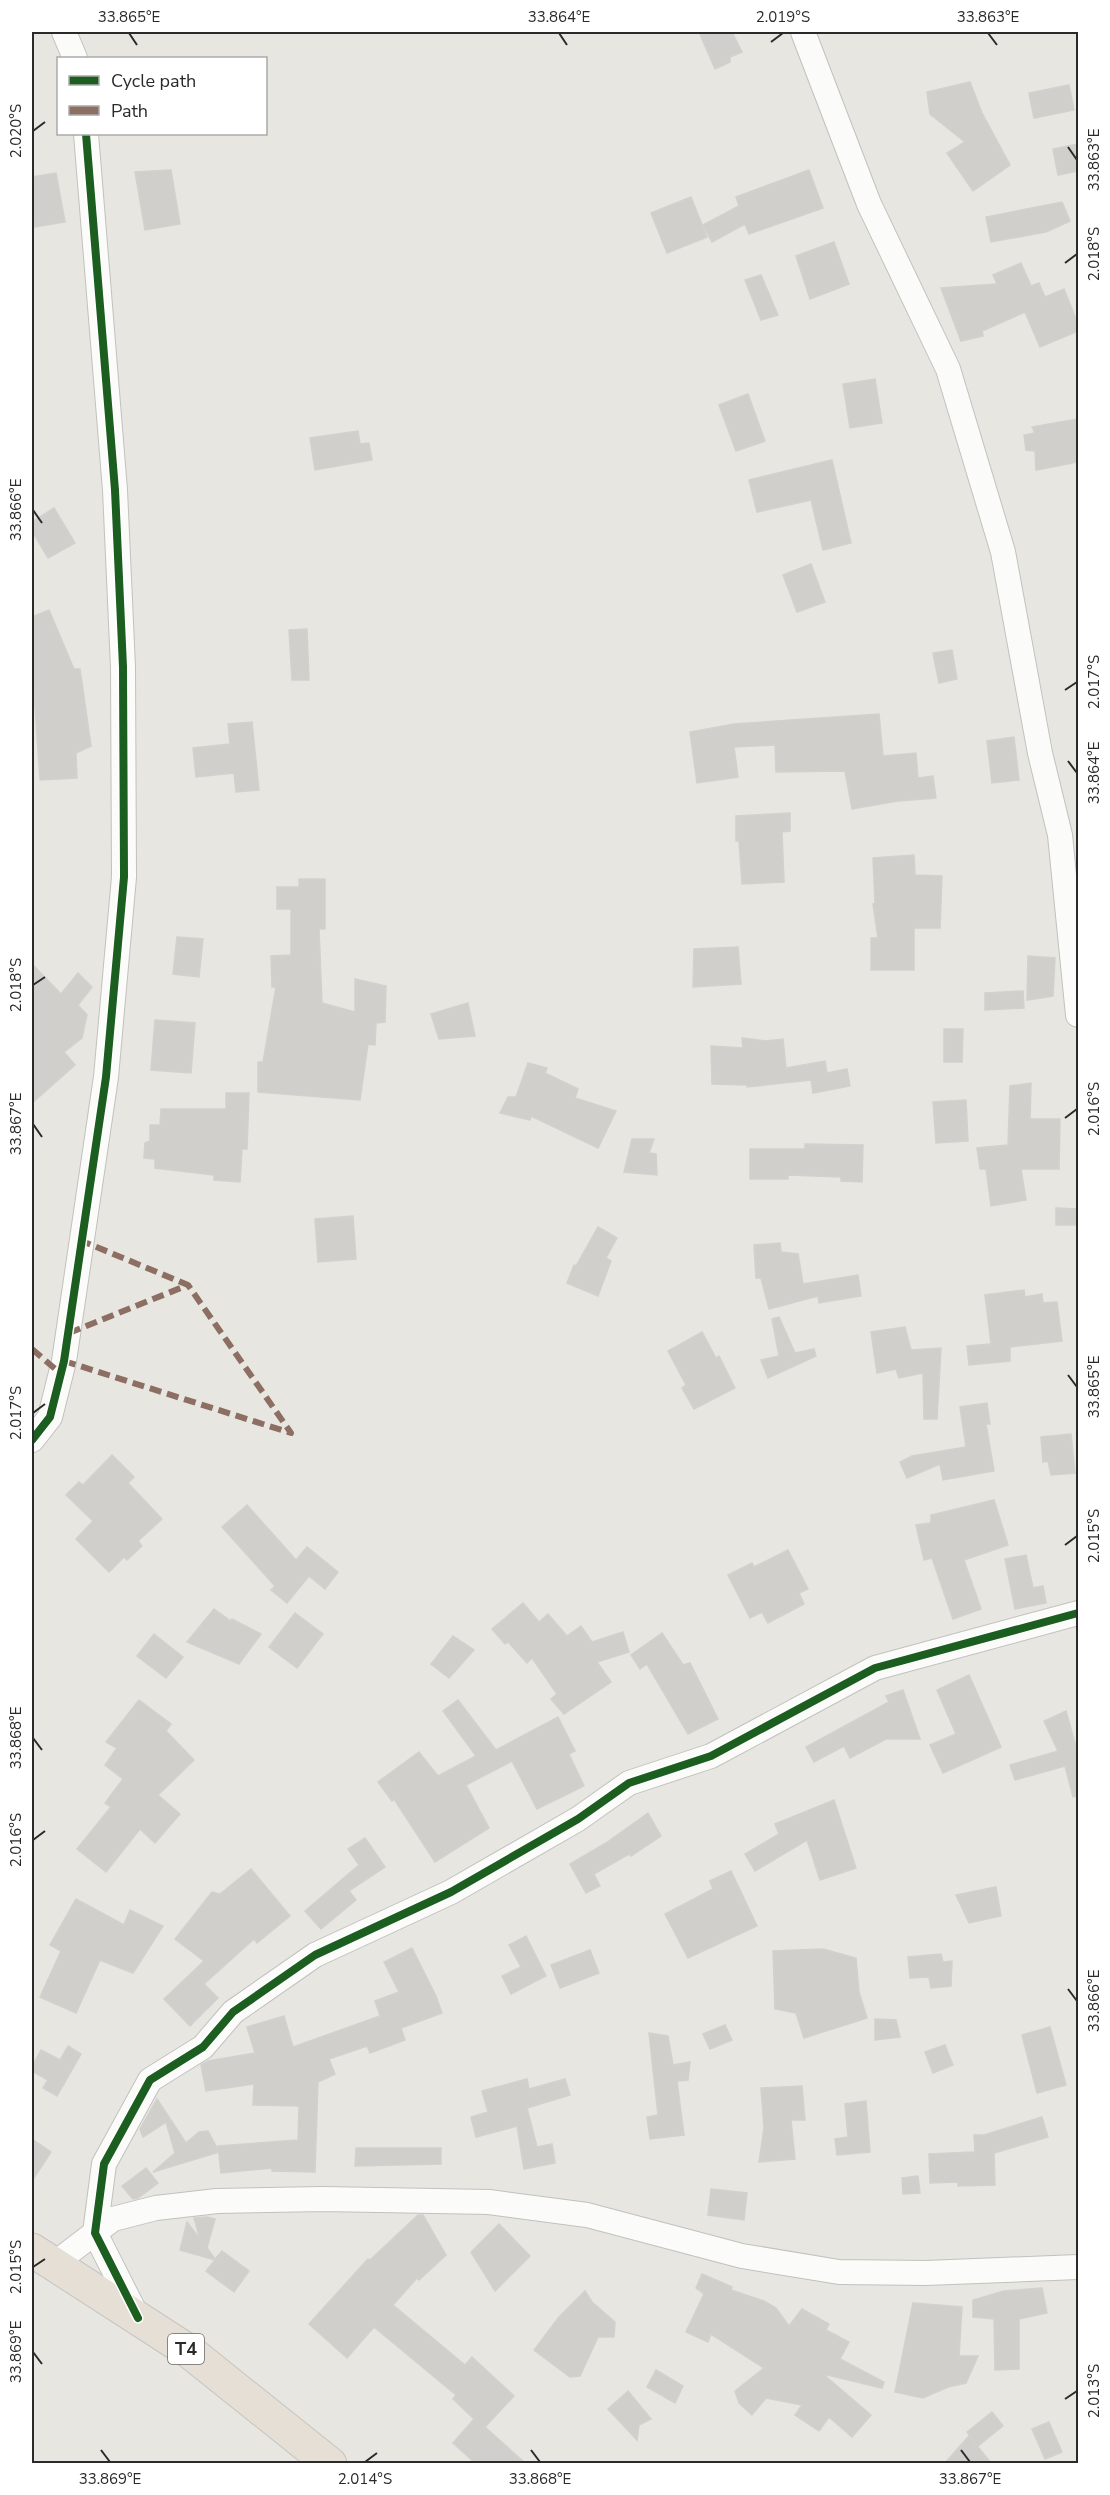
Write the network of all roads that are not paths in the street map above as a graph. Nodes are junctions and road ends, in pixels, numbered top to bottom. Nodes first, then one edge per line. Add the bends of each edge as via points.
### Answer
1 (64, 32) edge
2 (803, 32) edge
3 (75, 57) edge
4 (86, 135) edge
5 (1069, 832) edge
6 (1078, 1015) edge
7 (32, 1440) edge
8 (1078, 1613) edge
9 (95, 2233) junction
10 (43, 2257) edge
11 (1078, 2267) edge
12 (138, 2318) junction
13 (330, 2463) edge

1 - 3 street
2 - 5 street via 869,204 948,369 1003,552 1040,753
4 - 7 street via 115,490 123,667 124,877 106,1077 64,1361 50,1417
5 - 6 street
8 - 9 street via 875,1668 711,1756 629,1784 578,1819 451,1892 315,1955 233,2012 202,2047 150,2080 104,2164
9 - 10 street
9 - 11 street via 113,2219 156,2208 217,2200 489,2202 586,2215 742,2256 839,2272
9 - 12 street
10 - 12 highway, T4
12 - 13 highway, T4 via 190,2352

